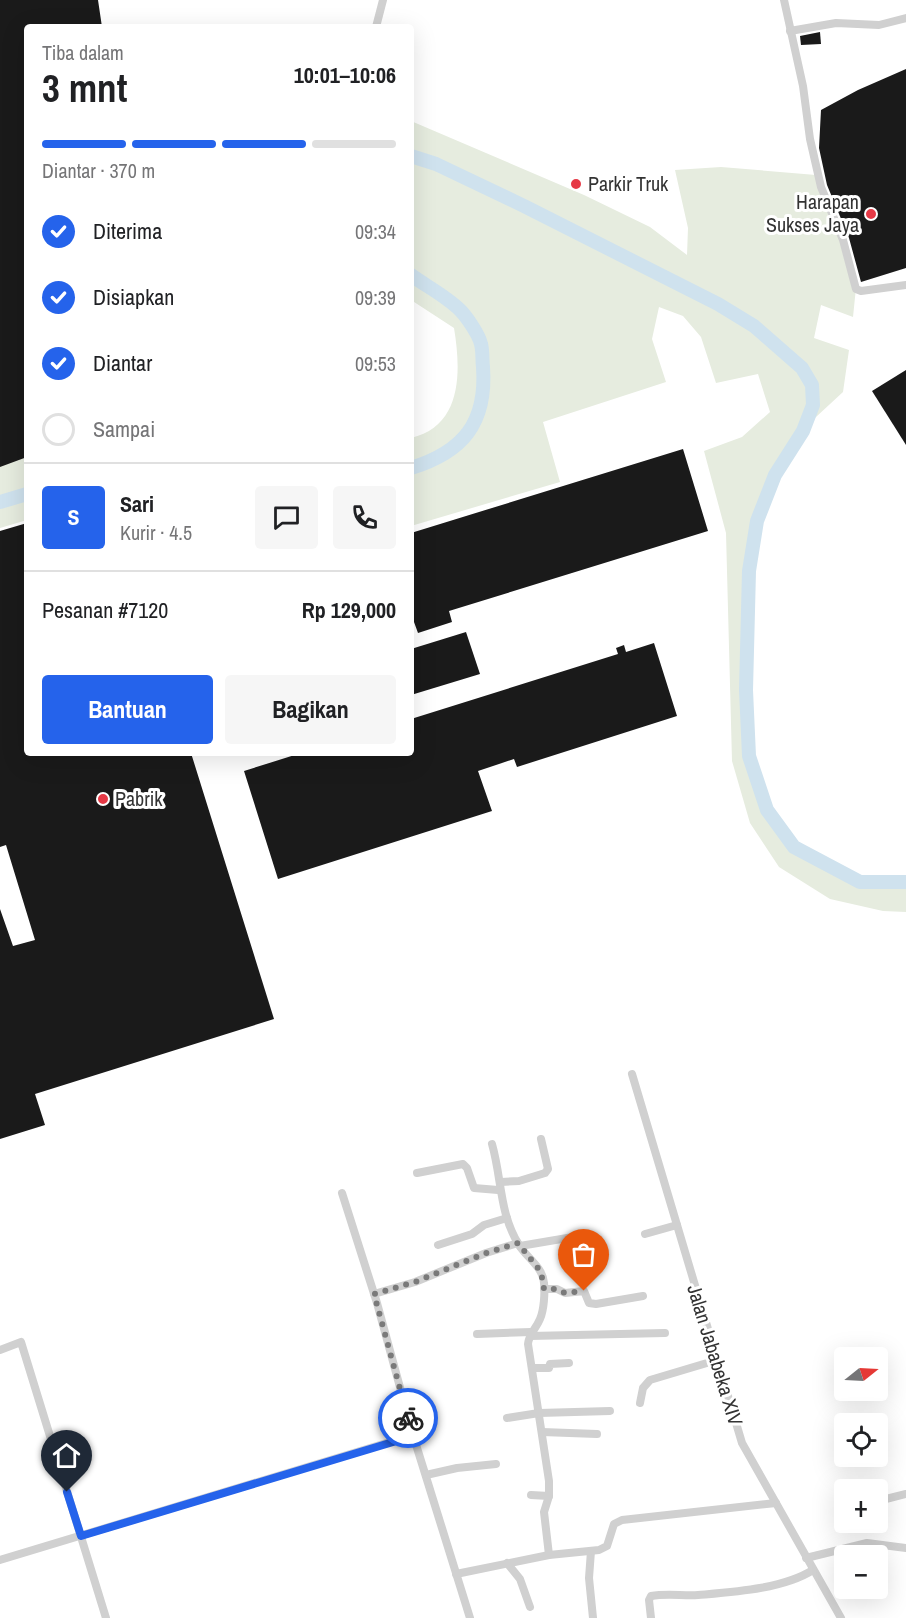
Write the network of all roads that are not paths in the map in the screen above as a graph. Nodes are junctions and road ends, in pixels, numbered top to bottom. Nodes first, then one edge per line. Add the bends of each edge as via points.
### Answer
1 (383, 0) edge
2 (784, 0) edge
3 (906, 18) edge
4 (377, 24) edge
5 (790, 31) junction
6 (906, 285) edge
7 (632, 1074) dead end
8 (541, 1140) dead end
9 (492, 1144) dead end
10 (417, 1173) dead end
11 (500, 1186) junction
12 (342, 1193) dead end
13 (507, 1218) junction
14 (677, 1225) junction
15 (645, 1234) dead end
16 (579, 1236) dead end
17 (438, 1245) dead end
18 (519, 1245) junction
19 (544, 1289) junction
20 (374, 1294) junction
21 (643, 1296) dead end
22 (665, 1333) dead end
23 (477, 1334) dead end
24 (530, 1334) junction
25 (0, 1350) edge
26 (717, 1360) junction
27 (569, 1363) dead end
28 (532, 1368) junction
29 (640, 1403) dead end
30 (610, 1411) dead end
31 (539, 1413) junction
32 (507, 1418) dead end
33 (542, 1432) junction
34 (597, 1434) dead end
35 (413, 1436) junction
36 (496, 1464) dead end
37 (426, 1475) junction
38 (906, 1494) edge
39 (531, 1495) dead end
40 (549, 1496) junction
41 (888, 1498) edge
42 (776, 1503) junction
43 (81, 1536) junction
44 (906, 1548) edge
45 (591, 1551) junction
46 (549, 1555) junction
47 (806, 1558) junction
48 (0, 1560) edge
49 (507, 1563) junction
50 (813, 1570) junction
51 (456, 1574) junction
52 (530, 1607) dead end
53 (106, 1618) edge
54 (470, 1618) edge
55 (593, 1618) edge
56 (651, 1618) edge
57 (841, 1618) edge

1 - 4 street
2 - 5 street
3 - 5 street via 873,26 836,23
5 - 6 street via 821,187 843,240 856,289
7 - 14 street, Jalan Jababeka XIV
8 - 11 street via 547,1172
9 - 11 street
10 - 11 street via 463,1164 474,1188
11 - 13 street
12 - 20 street
13 - 17 street
13 - 18 street
14 - 15 street
14 - 26 street, Jalan Jababeka XIV
16 - 18 street
18 - 19 street via 541,1272
18 - 20 street
19 - 21 street via 584,1291 592,1304
19 - 24 street via 541,1318
20 - 35 street
22 - 24 street
23 - 24 street
24 - 28 street
25 - 43 street via 21,1342
26 - 29 street via 650,1380 643,1388
26 - 42 street, Jalan Jababeka XIV via 742,1443
27 - 28 street
28 - 31 street
30 - 31 street
31 - 32 street
31 - 33 street
33 - 34 street
33 - 40 street
35 - 37 street
35 - 43 street
36 - 37 street
37 - 51 street
38 - 41 street
39 - 40 street
40 - 46 street via 544,1512
42 - 45 street via 622,1520 614,1524 607,1546
42 - 47 street, Jalan Jababeka XIV
43 - 48 street
43 - 53 street
44 - 47 street via 867,1543
45 - 46 street
45 - 55 street
46 - 49 street
47 - 50 street, Jalan Jababeka XIV
49 - 51 street
49 - 52 street via 520,1579
50 - 56 street via 779,1584 697,1595 651,1596
50 - 57 street, Jalan Jababeka XIV
51 - 54 street

